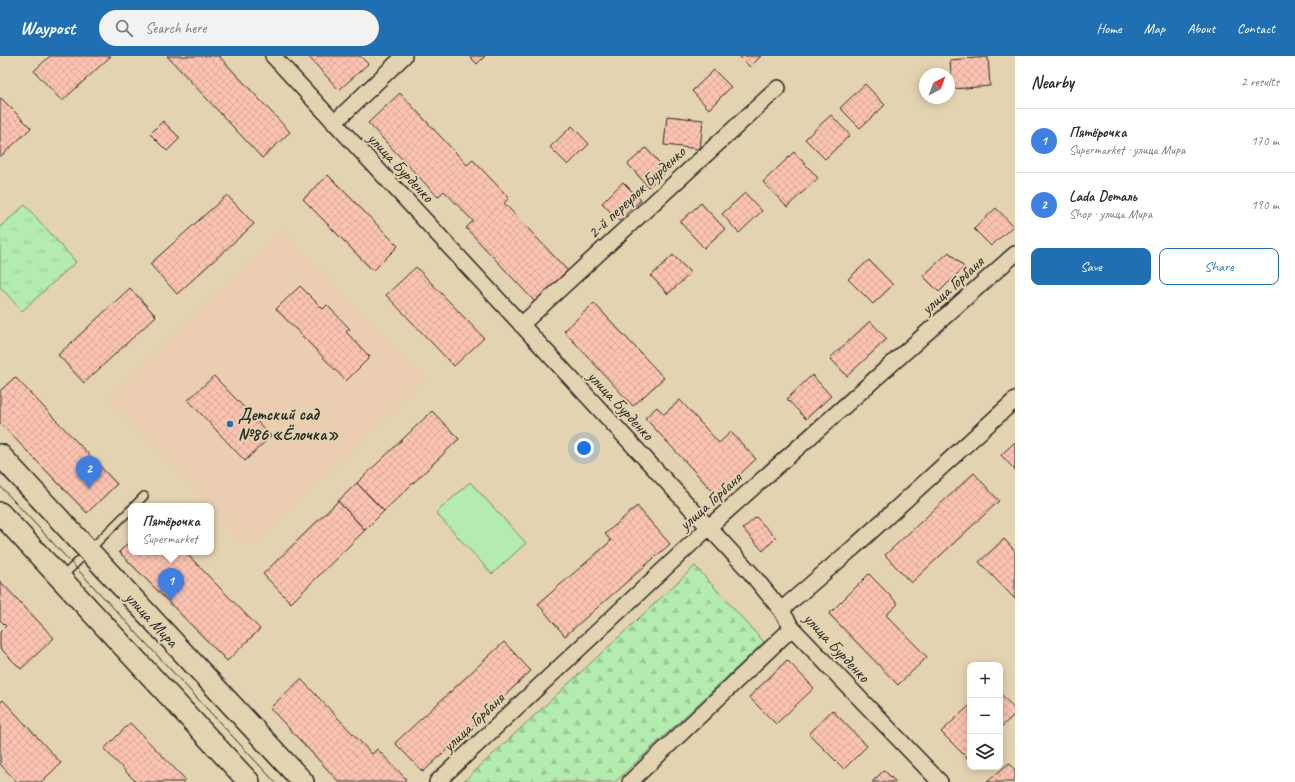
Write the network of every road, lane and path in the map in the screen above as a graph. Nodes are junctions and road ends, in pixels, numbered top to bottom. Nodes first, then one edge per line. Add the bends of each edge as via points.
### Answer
1 (273, 56) edge
2 (404, 56) edge
3 (778, 88) dead end
4 (334, 123) junction
5 (1015, 254) edge
6 (521, 325) junction
7 (1015, 400) edge
8 (0, 455) edge
9 (144, 496) dead end
10 (137, 503) edge
11 (128, 512) edge
12 (0, 513) edge
13 (709, 527) junction
14 (89, 551) junction
15 (61, 578) junction
16 (780, 610) junction
17 (792, 628) junction
18 (249, 782) edge
19 (303, 782) edge
20 (437, 782) edge
21 (630, 782) edge
22 (940, 782) edge

1 - 4 street, улица Бурденко
2 - 4 street
3 - 6 street, 2-й переулок Бурденко
4 - 6 street, улица Бурденко
5 - 13 street, улица Горбаня
6 - 13 street, улица Бурденко
7 - 16 street via 853,548
8 - 14 street, улица Мира
9 - 10 lane
11 - 14 lane
12 - 15 street
13 - 16 street, улица Бурденко
13 - 20 street, улица Горбаня
14 - 15 lane
14 - 19 street, улица Мира
15 - 18 street
16 - 17 street, улица Бурденко
17 - 21 street
17 - 22 street, улица Бурденко

